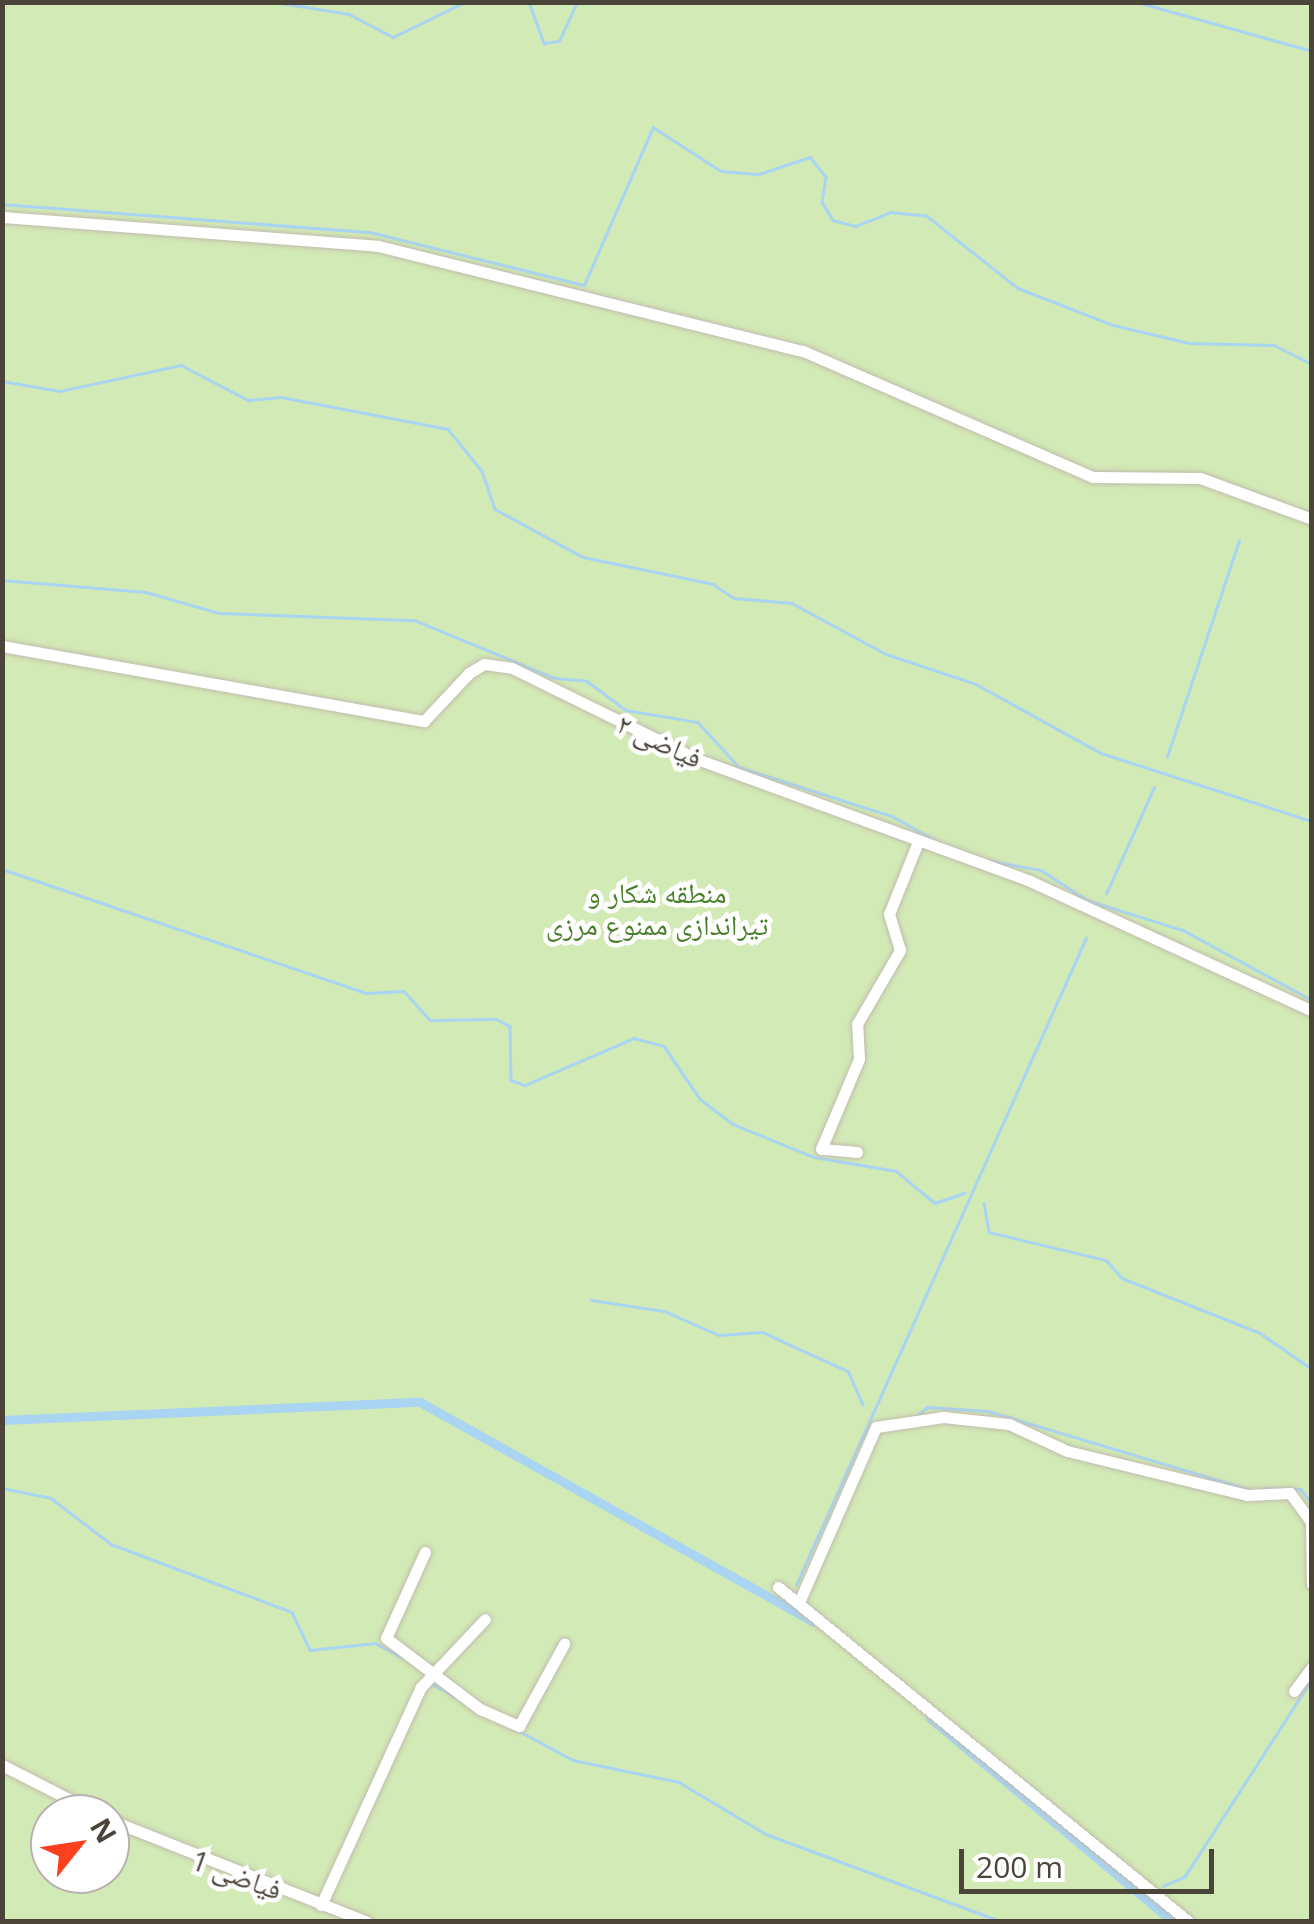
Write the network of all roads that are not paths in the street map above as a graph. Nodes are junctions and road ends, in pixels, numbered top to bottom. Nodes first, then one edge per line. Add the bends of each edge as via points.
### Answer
1 (2, 217) edge
2 (1312, 519) edge
3 (2, 646) edge
4 (918, 842) junction
5 (1312, 1011) edge
6 (858, 1152) dead end
7 (425, 1552) dead end
8 (1312, 1584) edge
9 (778, 1588) dead end
10 (800, 1600) junction
11 (485, 1619) dead end
12 (564, 1644) dead end
13 (1312, 1667) edge
14 (430, 1680) junction
15 (1294, 1691) dead end
16 (2, 1765) edge
17 (59, 1794) edge
18 (130, 1828) edge
19 (322, 1905) junction
20 (367, 1922) edge
21 (1189, 1922) edge

1 - 2 street via 378,246 803,350 1094,477 1200,478
3 - 4 street, فیاضی ۲ via 424,721 484,664 512,668 697,759
4 - 5 street, فیاضی ۲ via 1157,934
4 - 6 street via 890,914 900,950 857,1024 859,1060 821,1149
7 - 14 street via 386,1638
8 - 10 street via 1312,1522 1290,1493 1246,1495 1067,1451 1009,1424 942,1417 876,1427
9 - 10 street
10 - 21 street
11 - 14 street
12 - 14 street via 519,1726
13 - 15 street
14 - 19 street
16 - 17 street
18 - 19 street, فیاضی 1
19 - 20 street, فیاضی 1

